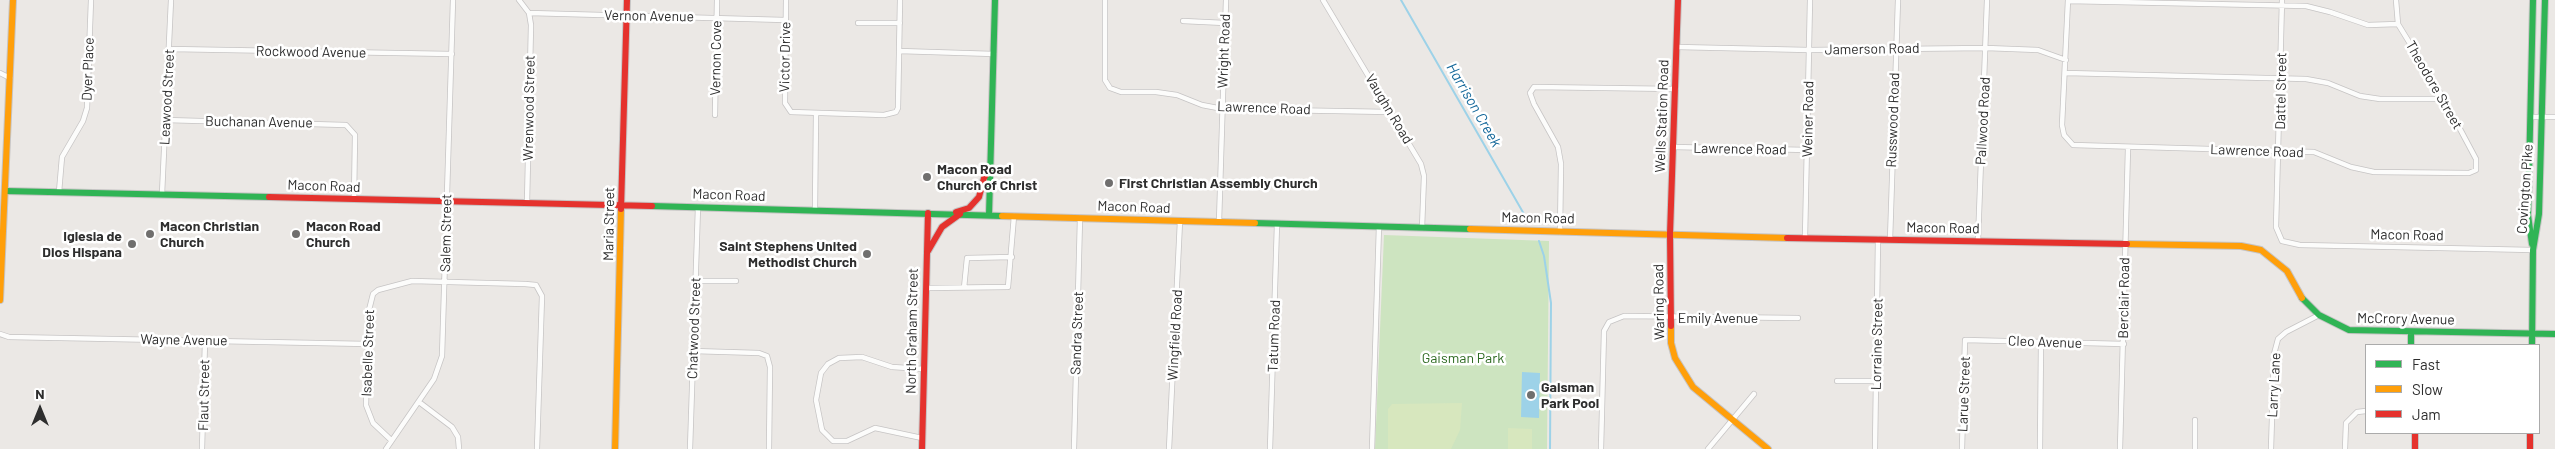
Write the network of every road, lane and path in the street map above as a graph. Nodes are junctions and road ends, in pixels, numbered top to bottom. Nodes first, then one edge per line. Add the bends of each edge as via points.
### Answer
1 (13, 0) edge
2 (91, 0) edge
3 (171, 0) edge
4 (453, 0) edge
5 (519, 0) edge
6 (627, 0) edge
7 (717, 0) edge
8 (786, 0) edge
9 (900, 0) edge
10 (995, 0) edge
11 (1105, 0) edge
12 (1226, 0) edge
13 (1323, 0) edge
14 (1678, 0) edge
15 (1810, 0) edge
16 (1898, 0) edge
17 (1988, 0) edge
18 (2068, 0) edge
19 (2396, 0) edge
20 (2534, 0) edge
21 (2545, 0) edge
22 (2282, 2) edge
23 (529, 13) junction
24 (626, 16) junction
25 (716, 18) junction
26 (786, 20) junction
27 (1183, 21) dead end
28 (858, 23) dead end
29 (1225, 23) junction
30 (900, 24) junction
31 (2398, 24) junction
32 (1677, 47) junction
33 (1986, 48) junction
34 (170, 49) junction
35 (1809, 50) junction
36 (1895, 50) junction
37 (900, 51) junction
38 (452, 54) junction
39 (994, 54) junction
40 (2066, 60) junction
41 (0, 73) edge
42 (2066, 73) junction
43 (2281, 77) junction
44 (10, 78) junction
45 (1676, 90) junction
46 (2444, 99) junction
47 (1223, 109) junction
48 (1390, 112) junction
49 (816, 113) junction
50 (715, 115) dead end
51 (2530, 117) junction
52 (2542, 117) junction
53 (2555, 117) edge
54 (165, 120) junction
55 (1673, 147) junction
56 (2128, 148) junction
57 (1808, 150) junction
58 (2280, 150) junction
59 (990, 167) junction
60 (2476, 170) joint
61 (5, 192) junction
62 (59, 192) junction
63 (162, 194) junction
64 (354, 199) junction
65 (446, 201) junction
66 (528, 203) junction
67 (622, 205) junction
68 (698, 207) junction
69 (816, 210) junction
70 (928, 213) junction
71 (951, 214) junction
72 (960, 214) junction
73 (989, 215) junction
74 (1014, 216) junction
75 (1080, 218) junction
76 (1180, 221) junction
77 (1219, 222) junction
78 (1278, 224) junction
79 (1379, 226) junction
80 (1422, 228) junction
81 (1560, 232) junction
82 (1670, 234) junction
83 (1805, 238) junction
84 (1878, 239) junction
85 (1890, 240) junction
86 (1978, 241) junction
87 (2282, 241) joint
88 (2125, 243) junction
89 (2261, 250) joint
90 (2533, 250) junction
91 (926, 254) junction
92 (1012, 257) junction
93 (696, 281) junction
94 (736, 281) dead end
95 (445, 282) junction
96 (926, 288) junction
97 (964, 288) junction
98 (0, 300) edge
99 (2319, 315) junction
100 (1670, 317) junction
101 (1798, 318) dead end
102 (2411, 332) junction
103 (0, 334) edge
104 (2532, 334) junction
105 (2555, 334) edge
106 (1965, 340) joint
107 (205, 341) junction
108 (2041, 342) junction
109 (368, 344) junction
110 (2124, 344) junction
111 (2411, 344) edge
112 (2532, 344) edge
113 (693, 351) junction
114 (924, 369) junction
115 (1837, 381) dead end
116 (1876, 381) junction
117 (1754, 394) dead end
118 (419, 402) junction
119 (2365, 411) edge
120 (2195, 420) dead end
121 (1732, 421) junction
122 (2415, 434) edge
123 (2530, 434) edge
124 (922, 438) junction
125 (391, 440) junction
126 (202, 449) edge
127 (386, 449) edge
128 (459, 449) edge
129 (537, 449) edge
130 (615, 449) edge
131 (690, 449) edge
132 (769, 449) edge
133 (922, 449) edge
134 (1074, 449) edge
135 (1169, 449) edge
136 (1270, 449) edge
137 (1372, 449) edge
138 (1601, 449) edge
139 (1708, 449) edge
140 (1768, 449) edge
141 (1875, 449) edge
142 (1962, 449) edge
143 (2040, 449) edge
144 (2120, 449) edge
145 (2194, 449) edge
146 (2271, 449) edge
147 (2345, 449) edge
148 (2415, 449) edge
149 (2530, 449) edge

1 - 44 main road
2 - 62 street, Dyer Place via 87,108 62,158
3 - 34 street, Leawood Street
4 - 38 street, Salem Street
5 - 23 street
6 - 24 main road, Maria Street
7 - 25 street, Vernon Cove
8 - 26 street, Victor Drive
9 - 30 street
10 - 39 main road
11 - 47 street, Lawrence Road via 1105,80 1110,88 1121,92 1177,95
12 - 29 street, Wright Road
13 - 48 street, Vaughn Road
14 - 32 main road, Wells Station Road
15 - 35 street, Weiner Road
16 - 36 street, Russwood Road
17 - 33 street, Pallwood Road
18 - 22 street
18 - 40 street
19 - 31 street, Theodore Street
20 - 51 main road, Covington Pike
21 - 52 main road, Covington Pike
22 - 31 street via 2330,12 2368,26
22 - 43 street, Dattel Street
23 - 24 street, Vernon Avenue
23 - 66 street, Wrenwood Street
24 - 25 street, Vernon Avenue
24 - 67 main road, Maria Street
25 - 26 street, Vernon Avenue
25 - 50 street, Vernon Cove
26 - 49 street, Victor Drive via 785,103 791,112
27 - 29 street
28 - 30 street
29 - 47 street, Wright Road
30 - 37 street
31 - 46 street, Theodore Street
32 - 35 street, Jamerson Road
32 - 45 main road, Wells Station Road
33 - 36 street, Jamerson Road
33 - 40 street, Jamerson Road via 2038,50
33 - 86 street, Pallwood Road
34 - 38 street, Rockwood Avenue
34 - 54 street, Leawood Street
35 - 36 street, Jamerson Road
35 - 57 street, Weiner Road
36 - 85 street, Russwood Road
37 - 39 street
37 - 49 street via 896,112 884,115
38 - 65 street, Salem Street
39 - 59 main road
40 - 42 street
41 - 44 street
42 - 43 street
42 - 56 street, Lawrence Road via 2062,125 2066,140 2079,146
43 - 46 street via 2328,83 2360,96 2380,99
43 - 58 street, Dattel Street
44 - 61 main road
45 - 55 main road, Wells Station Road
45 - 81 street via 1534,87 1530,93 1534,104 1558,147 1561,164
46 - 60 street, Theodore Street via 2476,159
47 - 48 street, Lawrence Road
47 - 77 street, Wright Road
48 - 80 street, Vaughn Road via 1421,164 1424,176
49 - 69 street
51 - 52 street
51 - 90 main road, Covington Pike via 2528,215
52 - 53 street
52 - 90 main road, Covington Pike via 2539,214
54 - 63 street, Leawood Street
54 - 64 street, Buchanan Avenue via 340,123 351,128 355,143
55 - 57 street, Lawrence Road
55 - 82 main road, Wells Station Road
56 - 58 street, Lawrence Road
56 - 88 street, Berclair Road
57 - 83 street, Weiner Road
58 - 60 street, Lawrence Road via 2314,152 2351,167 2374,172 2469,173
58 - 87 street, Dattel Street via 2276,228
59 - 71 main road via 976,202
59 - 73 main road
61 - 62 main road, Macon Road
61 - 98 main road
62 - 63 main road, Macon Road
63 - 64 main road, Macon Road
64 - 65 main road, Macon Road
65 - 66 main road, Macon Road
65 - 95 street, Salem Street
66 - 67 main road, Macon Road
67 - 68 main road, Macon Road
67 - 130 main road, Maria Street
68 - 69 main road, Macon Road
68 - 93 street, Chatwood Street
69 - 70 main road, Macon Road
70 - 71 main road, Macon Road
70 - 91 main road, North Graham Street
71 - 72 main road, Macon Road
72 - 73 main road, Macon Road
72 - 91 main road via 942,227
73 - 74 main road, Macon Road
74 - 75 main road, Macon Road
74 - 92 street
75 - 76 main road, Macon Road
75 - 134 street, Sandra Street
76 - 77 main road, Macon Road
76 - 135 street, Wingfield Road
77 - 78 main road, Macon Road
78 - 79 main road, Macon Road
78 - 136 street, Tatum Road
79 - 80 main road, Macon Road
79 - 137 street
80 - 81 main road, Macon Road
81 - 82 main road, Macon Road
82 - 83 main road, Macon Road
82 - 100 main road, Waring Road
83 - 84 main road, Macon Road
84 - 85 main road, Macon Road
84 - 116 street, Lorraine Street
85 - 86 main road, Macon Road
86 - 88 main road, Macon Road
87 - 90 street, Macon Road via 2300,246
88 - 89 main road, Macon Road via 2241,246
88 - 110 street, Berclair Road
89 - 99 main road, McCrory Avenue via 2287,271 2305,303
90 - 104 main road
91 - 96 main road, North Graham Street
92 - 97 street via 1008,287
92 - 97 street via 968,258
93 - 94 street
93 - 113 street, Chatwood Street
95 - 109 street, Isabelle Street via 412,281 378,290 369,303
95 - 118 street, Salem Street via 442,356 434,379
95 - 129 street via 533,284 540,289
96 - 97 street
96 - 114 main road, North Graham Street
99 - 102 main road, McCrory Avenue via 2349,330
99 - 146 street, Larry Lane via 2278,339 2274,354
100 - 101 street, Emily Avenue
100 - 121 main road, Waring Road via 1671,343 1684,374 1693,387
100 - 138 street, Emily Avenue via 1624,316 1609,322 1604,331
102 - 104 main road, McCrory Avenue
102 - 111 main road
103 - 107 street, Wayne Avenue via 9,337
104 - 105 main road, McCrory Avenue
104 - 112 main road
106 - 108 street, Cleo Avenue
106 - 142 street, Larue Street
107 - 109 street, Wayne Avenue
107 - 126 street, Flaut Street
108 - 110 street, Cleo Avenue
108 - 143 street
109 - 125 street, Isabelle Street via 367,410 373,424
110 - 144 street, Berclair Road
113 - 131 street, Chatwood Street
113 - 132 street via 763,354 769,360
114 - 124 main road, North Graham Street
114 - 124 street via 892,367 862,357 839,358 821,373 816,400 822,430 833,442 847,441 875,428
115 - 116 street
116 - 141 street, Lorraine Street
117 - 121 street
118 - 125 street, Salem Street
118 - 128 street via 452,427 458,437
119 - 147 street via 2357,412 2346,423
120 - 145 street
121 - 139 street
121 - 140 main road, Waring Road
122 - 148 main road
123 - 149 main road
124 - 133 main road, North Graham Street
125 - 127 street, Salem Street

